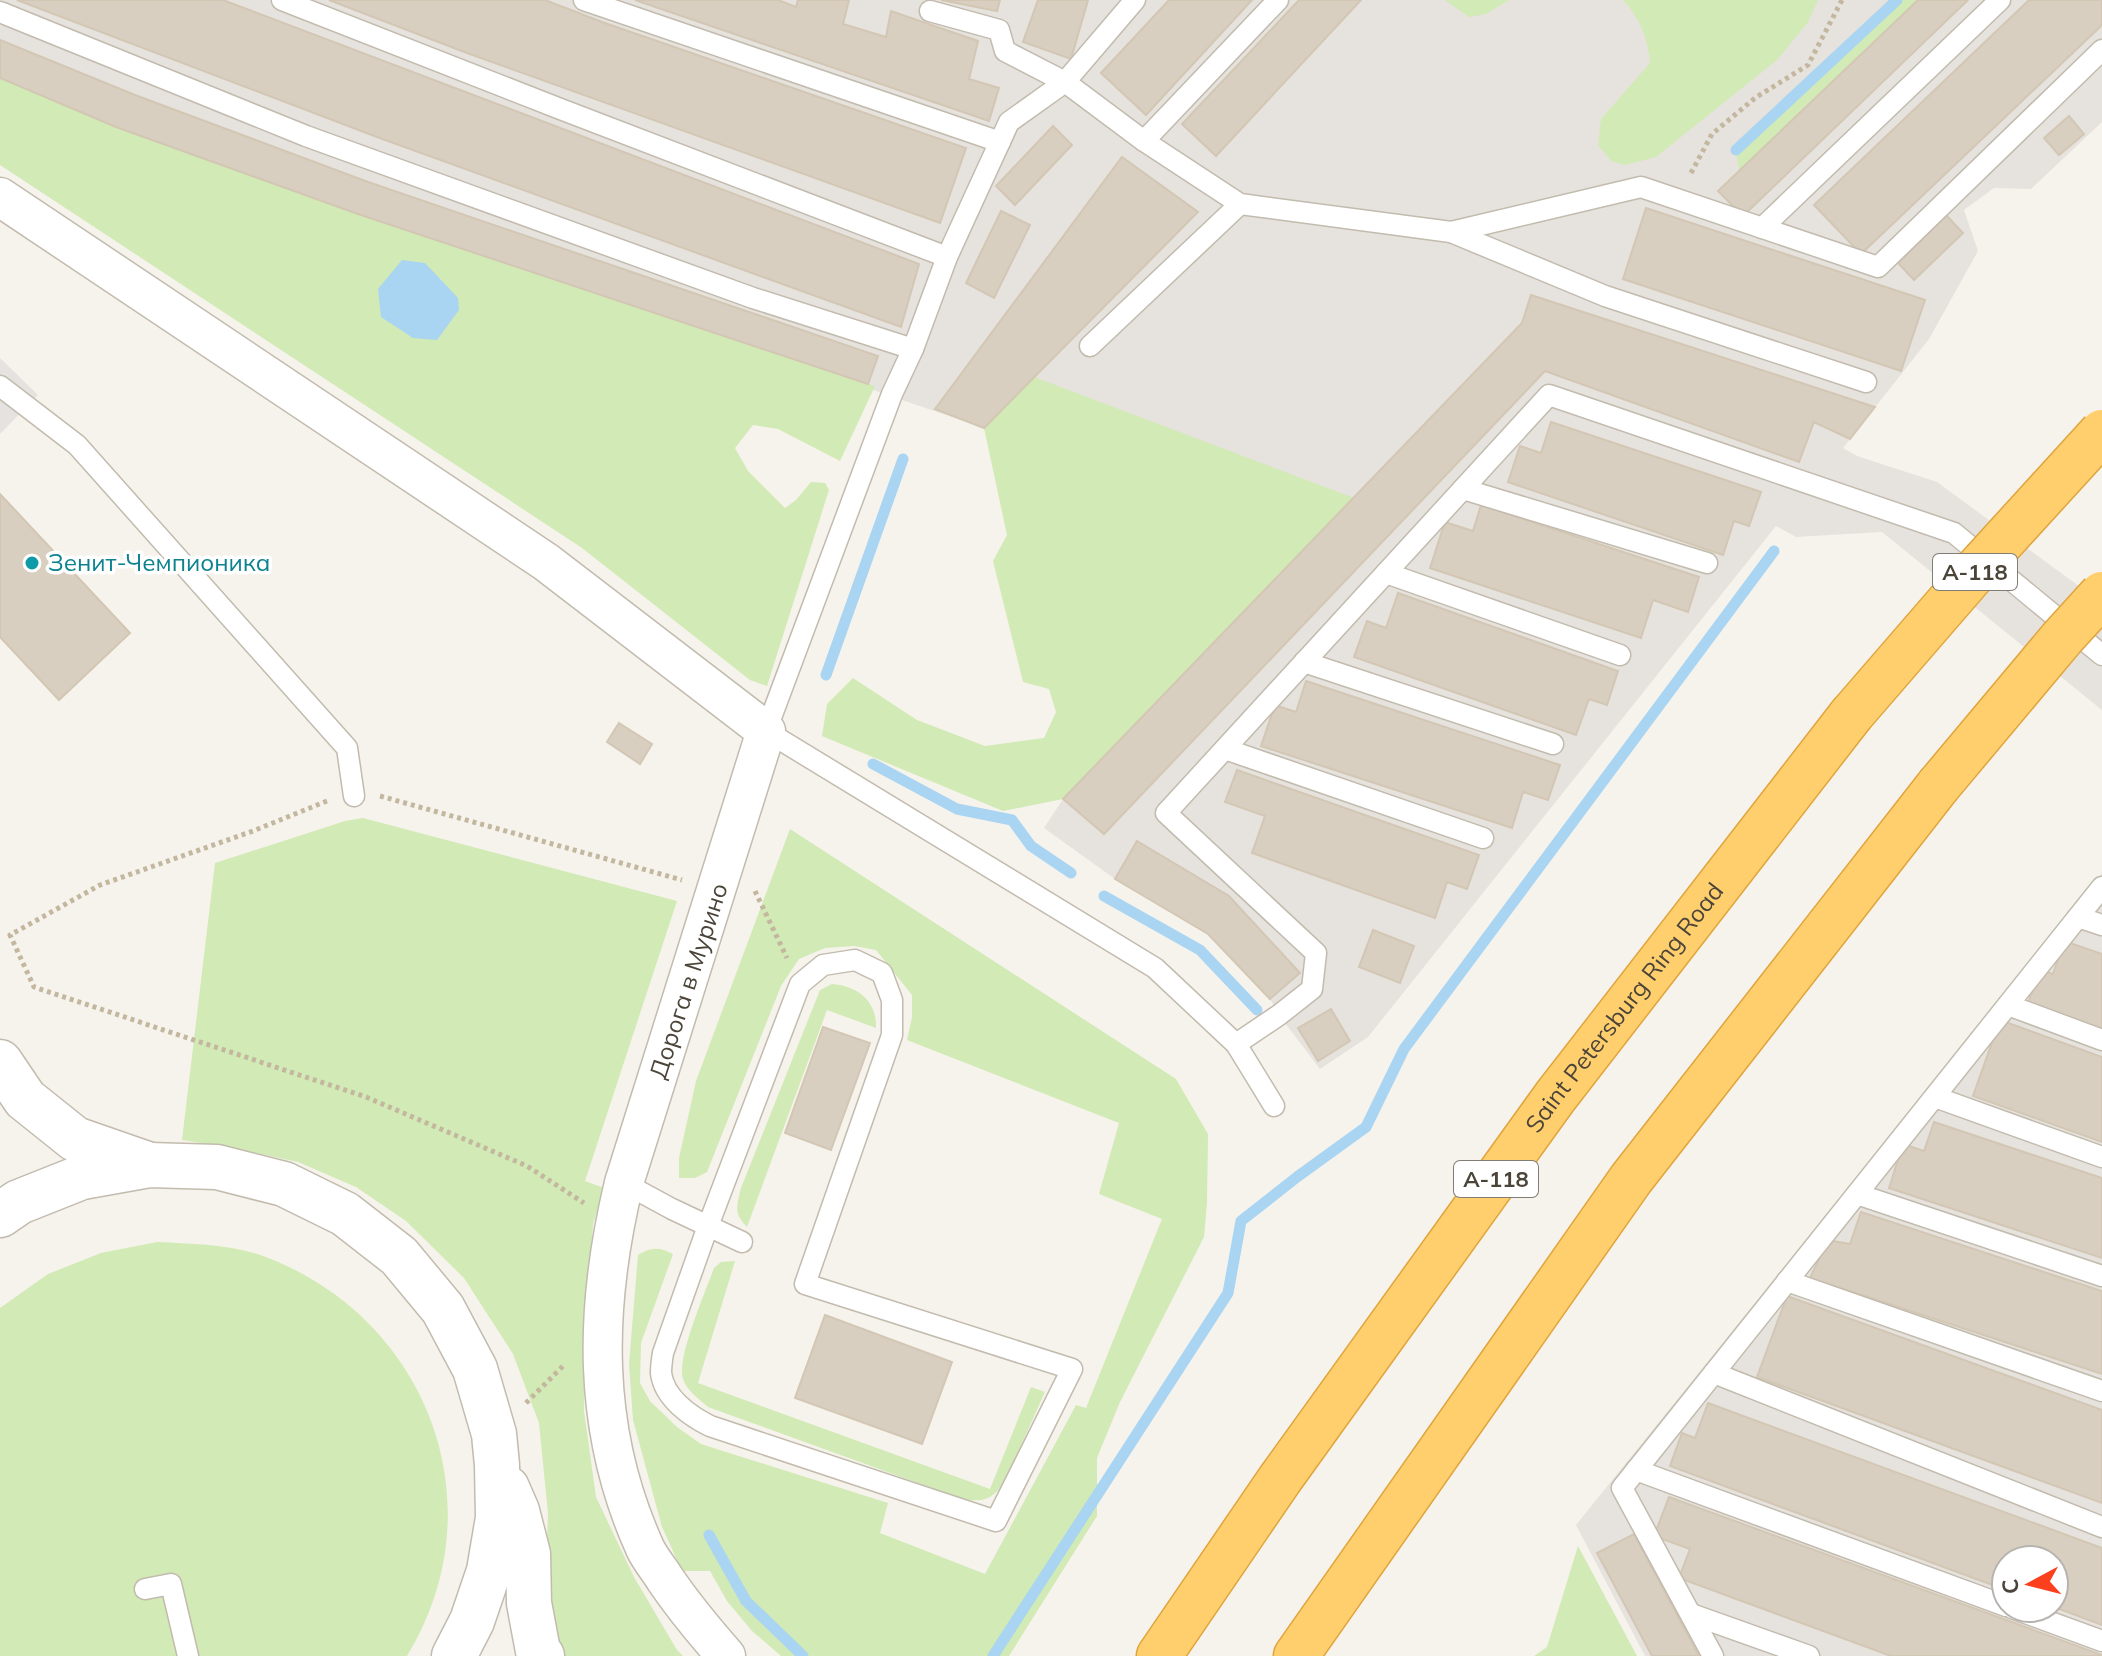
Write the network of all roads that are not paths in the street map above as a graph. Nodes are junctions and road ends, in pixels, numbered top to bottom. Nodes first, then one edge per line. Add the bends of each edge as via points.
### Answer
1 (282, 0) edge
2 (584, 0) edge
3 (1135, 0) edge
4 (1278, 0) edge
5 (2000, 0) edge
6 (930, 11) dead end
7 (0, 12) edge
8 (2102, 50) edge
9 (1065, 82) junction
10 (1144, 141) junction
11 (1000, 142) junction
12 (0, 197) edge
13 (1240, 204) junction
14 (1762, 228) junction
15 (1451, 232) junction
16 (947, 257) junction
17 (1090, 346) dead end
18 (913, 349) junction
19 (1866, 382) dead end
20 (0, 386) edge
21 (2102, 432) edge
22 (1463, 489) junction
23 (1707, 563) dead end
24 (1386, 573) junction
25 (2102, 594) edge
26 (1620, 655) dead end
27 (2102, 655) edge
28 (1304, 662) junction
29 (766, 731) junction
30 (1553, 744) dead end
31 (1225, 749) junction
32 (354, 796) road end
33 (1483, 838) dead end
34 (2102, 887) edge
35 (2078, 917) junction
36 (2102, 925) edge
37 (2008, 1005) junction
38 (2102, 1040) edge
39 (1236, 1044) junction
40 (0, 1062) edge
41 (1935, 1097) junction
42 (1274, 1106) dead end
43 (2102, 1157) edge
44 (149, 1165) junction
45 (624, 1183) junction
46 (1857, 1194) junction
47 (0, 1215) edge
48 (708, 1226) junction
49 (742, 1242) dead end
50 (2102, 1276) edge
51 (1787, 1281) junction
52 (1714, 1373) junction
53 (2102, 1391) edge
54 (496, 1450) junction
55 (1636, 1470) junction
56 (2102, 1527) edge
57 (145, 1589) dead end
58 (1990, 1600) edge
59 (1691, 1614) junction
60 (2056, 1624) edge
61 (2102, 1641) edge
62 (188, 1656) edge
63 (454, 1656) edge
64 (542, 1656) edge
65 (726, 1656) edge
66 (1159, 1656) edge
67 (1296, 1656) edge
68 (1713, 1656) edge
69 (1809, 1656) edge

1 - 16 lane
2 - 11 lane
3 - 9 lane
4 - 10 lane
5 - 14 lane
6 - 9 lane via 999,30 1005,51
7 - 18 lane via 306,136 753,298
8 - 14 lane via 1878,267
9 - 10 lane
9 - 11 lane via 1009,122
10 - 13 lane
11 - 16 lane
12 - 29 street via 546,562
13 - 15 lane
13 - 17 lane
14 - 15 lane via 1641,187
15 - 19 lane via 1605,296
16 - 18 lane
18 - 29 lane
20 - 32 lane via 77,445 347,748
21 - 66 highway, Saint Petersburg Ring Road / А-118, bridge via 1851,715 1555,1097
22 - 23 lane
22 - 24 lane
22 - 27 lane via 1549,395 1954,533
24 - 26 lane
24 - 28 lane
25 - 67 highway, bridge via 1938,786 1631,1179
28 - 30 lane
28 - 31 lane
29 - 39 lane via 1155,968
29 - 45 street, Дорога в Мурино
31 - 33 lane
31 - 39 lane via 1166,813 1316,953 1312,989
34 - 35 lane
35 - 36 lane
35 - 37 lane
37 - 38 lane
37 - 41 lane
39 - 42 lane
40 - 44 street via 25,1099 75,1139
41 - 43 lane
41 - 46 lane
44 - 47 street via 82,1177
44 - 54 street via 217,1167 284,1184 345,1214 399,1256 443,1309 475,1369
45 - 48 lane
45 - 65 street, Дорога в Мурино via 602,1328 604,1404 619,1480 646,1551
46 - 50 lane
46 - 51 lane
48 - 48 lane via 663,1353 661,1375 689,1415 996,1521 1072,1369 805,1284 892,1035 892,1000 882,973 855,960 823,965 800,984
48 - 49 lane
51 - 52 lane
51 - 53 lane
52 - 55 lane
52 - 56 lane
54 - 63 street via 498,1518 489,1571
54 - 64 street via 528,1554 529,1603
55 - 58 lane
55 - 59 lane via 1622,1488
57 - 62 lane via 171,1584
59 - 68 lane
59 - 69 lane
60 - 61 lane

